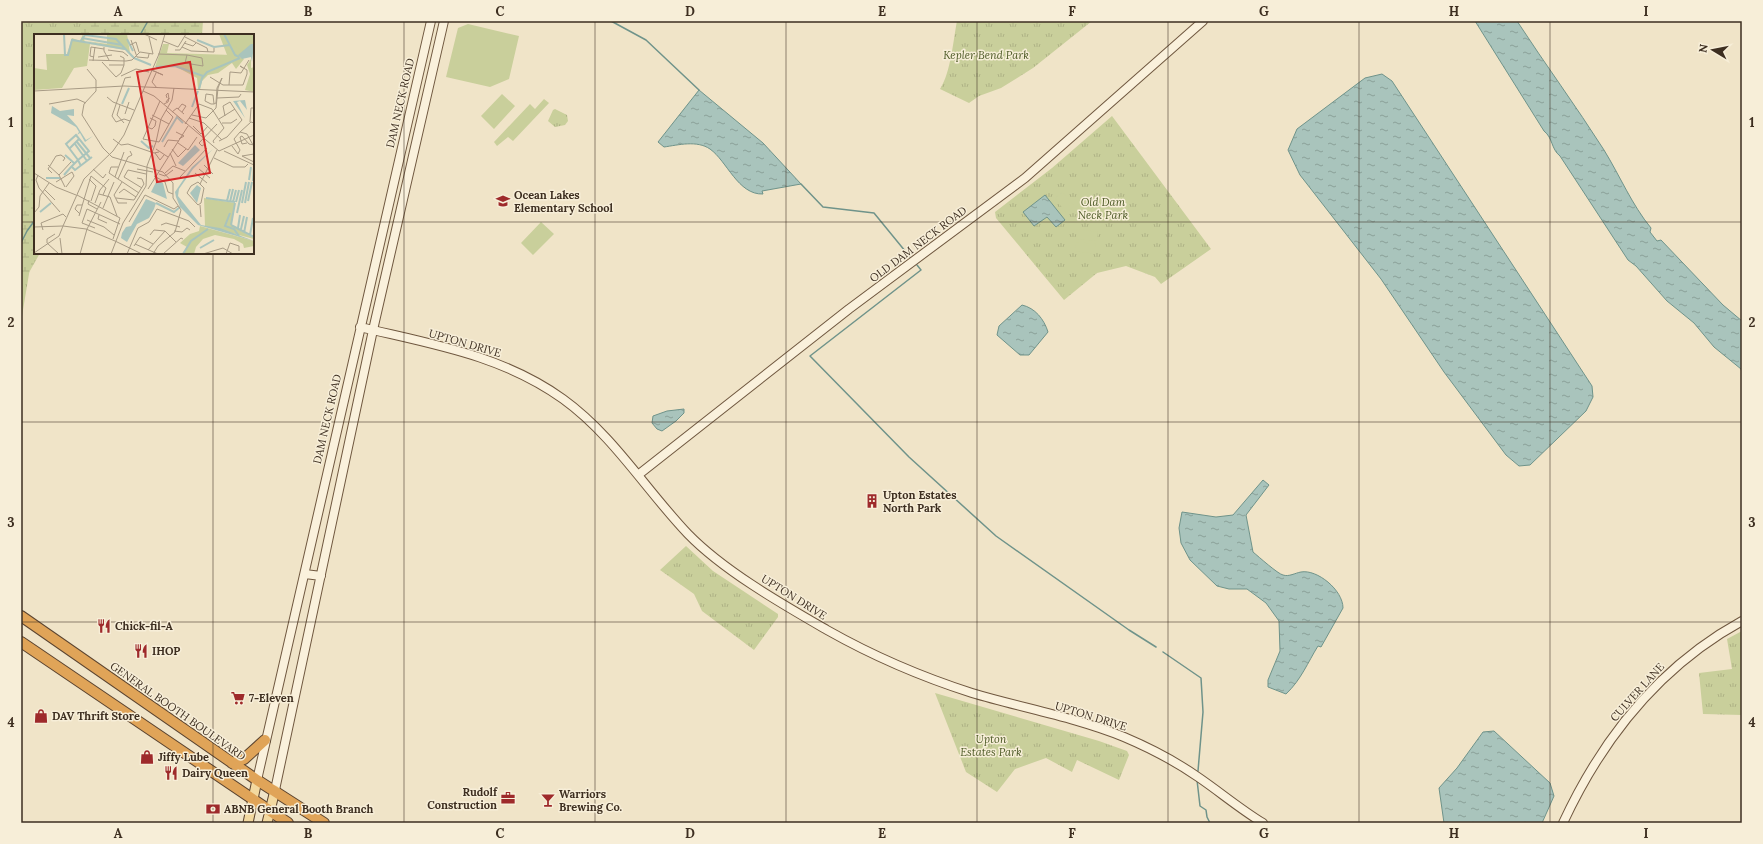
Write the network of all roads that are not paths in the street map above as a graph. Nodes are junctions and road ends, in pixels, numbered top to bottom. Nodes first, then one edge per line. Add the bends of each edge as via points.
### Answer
1 (431, 21) edge
2 (444, 21) edge
3 (1203, 21) edge
4 (410, 113) junction
5 (422, 116) junction
6 (360, 327) junction
7 (373, 330) junction
8 (638, 475) junction
9 (305, 574) junction
10 (320, 576) junction
11 (21, 616) edge
12 (1742, 621) edge
13 (21, 642) edge
14 (265, 740) junction
15 (232, 763) junction
16 (257, 780) junction
17 (275, 790) junction
18 (253, 800) junction
19 (270, 811) junction
20 (248, 823) edge
21 (268, 823) edge
22 (288, 823) edge
23 (324, 823) edge
24 (1263, 823) edge
25 (1563, 823) edge

1 - 4 main road, DAM NECK ROAD
2 - 5 main road
3 - 8 main road, OLD DAM NECK ROAD via 1025,178 849,309
4 - 5 main road
4 - 6 main road, DAM NECK ROAD
5 - 7 main road
6 - 7 main road, UPTON DRIVE
6 - 9 main road, DAM NECK ROAD
7 - 8 main road, UPTON DRIVE via 470,353 529,378 580,412
7 - 10 main road
8 - 24 main road, UPTON DRIVE via 687,532 713,557 825,629 879,657 944,683 1108,731 1143,745 1179,765
9 - 10 main road
9 - 14 main road, DAM NECK ROAD
10 - 17 main road
11 - 15 highway, GENERAL BOOTH BOULEVARD
12 - 25 main road, CULVER LANE via 1690,655 1640,702 1584,781
13 - 18 highway
14 - 15 highway via 244,759
14 - 16 main road, DAM NECK ROAD
15 - 16 highway, GENERAL BOOTH BOULEVARD
16 - 17 highway, GENERAL BOOTH BOULEVARD
16 - 18 main road, DAM NECK ROAD
17 - 19 main road
17 - 23 highway, GENERAL BOOTH BOULEVARD
18 - 19 highway
18 - 20 main road, DAM NECK ROAD
19 - 21 main road
19 - 22 highway

